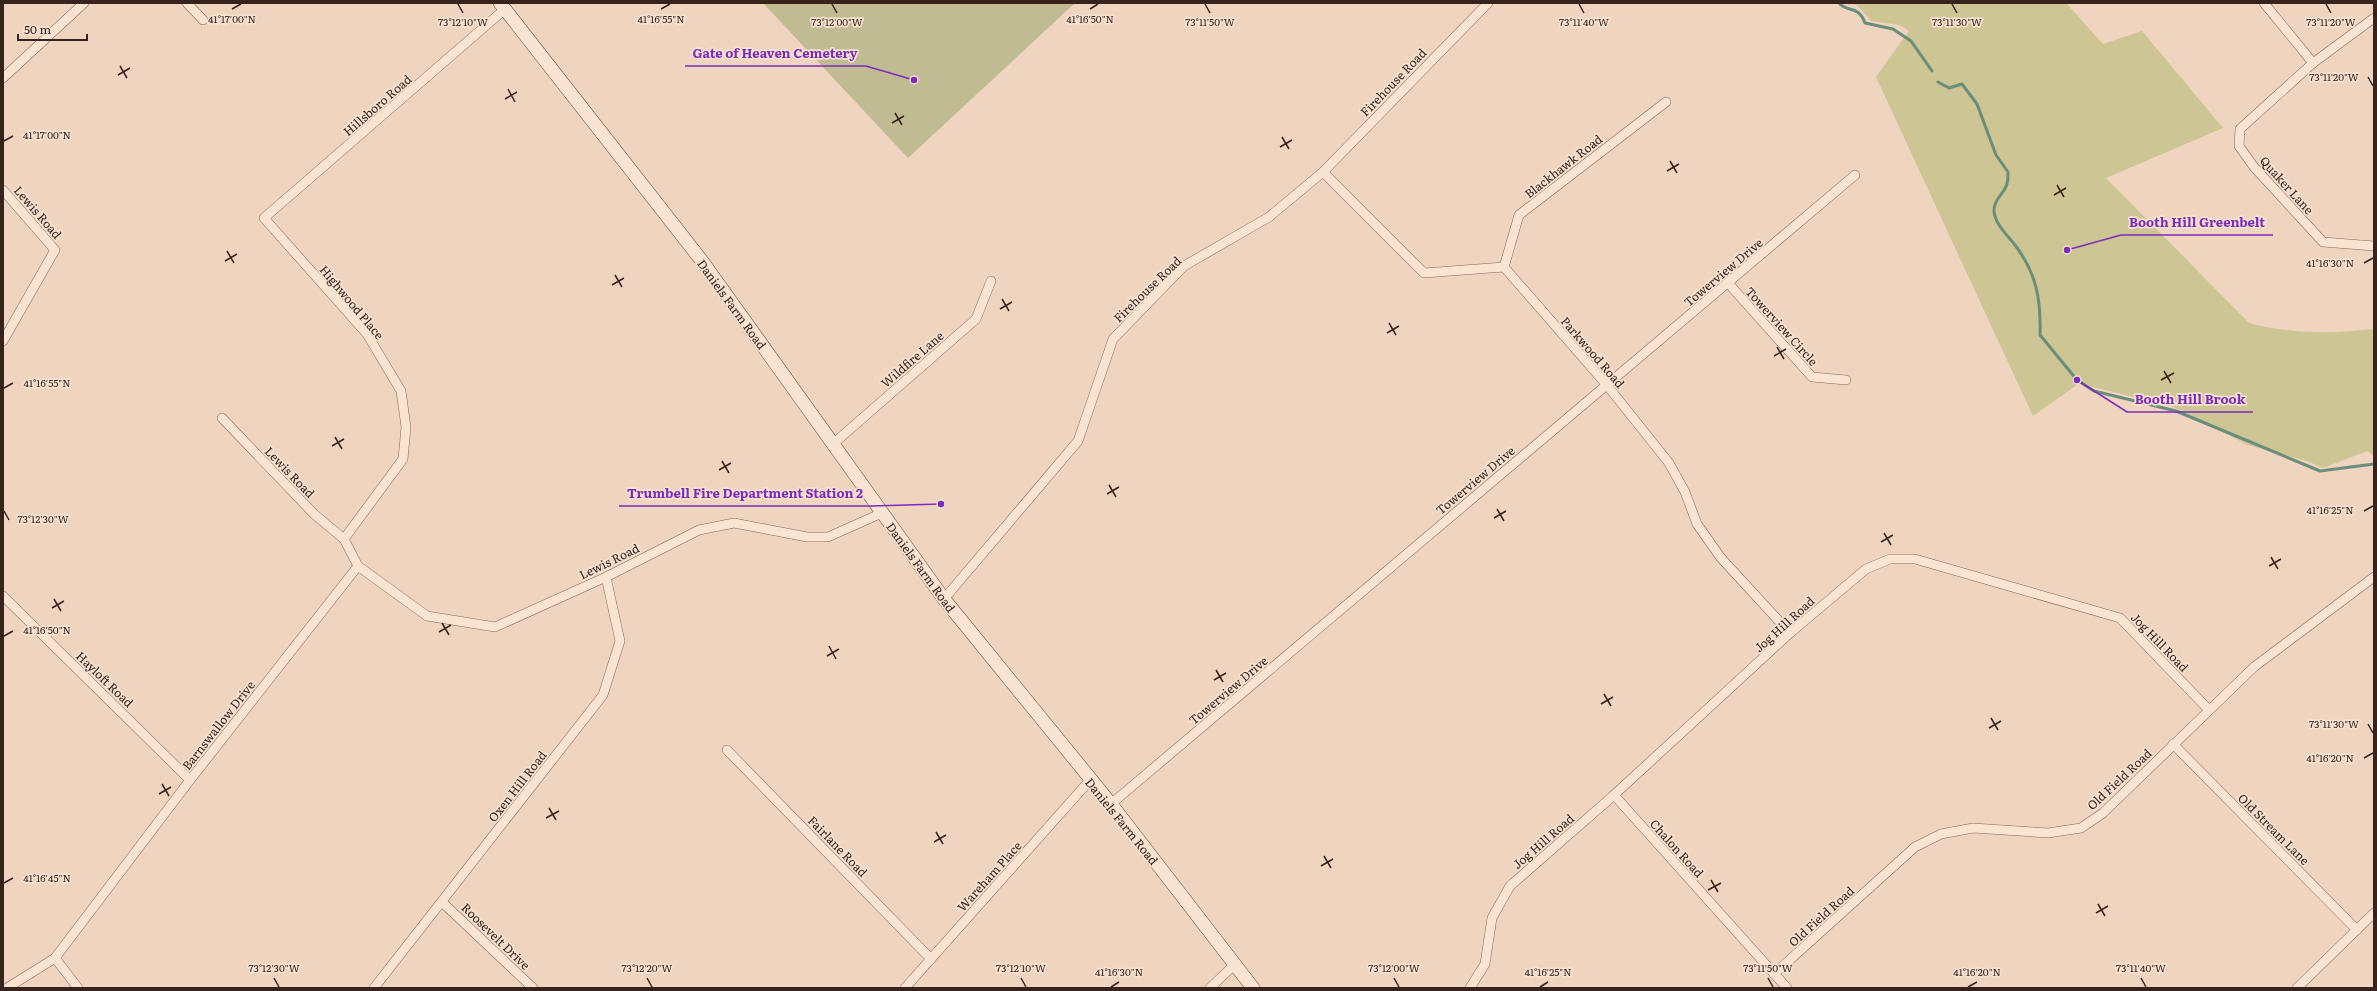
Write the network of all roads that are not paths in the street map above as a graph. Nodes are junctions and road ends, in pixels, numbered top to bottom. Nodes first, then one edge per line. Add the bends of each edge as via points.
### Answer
1 (84, 3) edge
2 (187, 3) edge
3 (1488, 3) edge
4 (2264, 3) edge
5 (502, 6) edge
6 (2374, 18) edge
7 (203, 20) dead end
8 (2314, 63) junction
9 (3, 78) edge
10 (1666, 102) dead end
11 (1323, 172) junction
12 (1855, 175) dead end
13 (3, 190) edge
14 (264, 218) joint
15 (2374, 246) edge
16 (1504, 267) junction
17 (991, 280) dead end
18 (1728, 283) junction
19 (3, 341) edge
20 (1846, 380) dead end
21 (1606, 384) junction
22 (222, 418) dead end
23 (833, 444) junction
24 (882, 514) junction
25 (344, 539) junction
26 (358, 566) junction
27 (606, 577) junction
28 (2374, 577) edge
29 (3, 596) edge
30 (944, 599) junction
31 (1790, 633) junction
32 (2208, 709) junction
33 (2173, 744) junction
34 (727, 750) dead end
35 (190, 780) junction
36 (1090, 780) junction
37 (1614, 795) junction
38 (1111, 804) junction
39 (442, 902) junction
40 (2374, 913) edge
41 (2357, 930) junction
42 (55, 958) junction
43 (931, 959) junction
44 (1234, 965) junction
45 (1774, 974) junction
46 (7, 988) edge
47 (78, 988) edge
48 (374, 988) edge
49 (533, 988) edge
50 (905, 988) edge
51 (1210, 988) edge
52 (1253, 988) edge
53 (1470, 988) edge
54 (1787, 988) edge
55 (2297, 988) edge

1 - 9 street
2 - 7 street
3 - 11 street, Firehouse Road
4 - 8 street
5 - 14 street, Hillsboro Road
5 - 23 main road, Daniels Farm Road via 702,261
6 - 8 street, Quaker Lane
8 - 15 street, Quaker Lane via 2240,129 2239,146 2254,167 2323,242
10 - 16 street, Blackhawk Road via 1518,216
11 - 16 street via 1424,273
11 - 30 street, Firehouse Road via 1269,217 1184,266 1112,339 1078,441
12 - 18 street, Towerview Drive
13 - 19 street, Lewis Road via 55,250
14 - 25 street, Highwood Place via 367,334 401,391 406,427 403,459
16 - 21 street, Parkwood Road
17 - 23 street, Wildfire Lane via 976,319
18 - 20 street, Towerview Circle via 1812,377
18 - 21 street, Towerview Drive
21 - 31 street, Parkwood Road via 1669,462 1685,492 1697,524 1721,558
21 - 38 street, Towerview Drive
22 - 25 street, Lewis Road via 314,514
23 - 24 main road, Daniels Farm Road
24 - 27 street, Lewis Road via 828,536 807,537 734,523 716,525 699,530
24 - 30 main road, Daniels Farm Road
25 - 26 street
26 - 27 street, Lewis Road via 427,616 495,627
26 - 35 street, Barnswallow Drive
27 - 39 street, Oxen Hill Road via 620,641 603,695
28 - 32 street, Old Field Road via 2254,667
29 - 35 street, Hayloft Road
30 - 36 main road, Daniels Farm Road
31 - 32 street, Jog Hill Road via 1866,568 1890,559 1915,559 2120,618
31 - 37 street, Jog Hill Road
32 - 33 street, Old Field Road
33 - 41 street, Old Stream Lane
33 - 45 street, Old Field Road via 2103,813 2081,828 2048,833 1973,828 1941,834 1915,847
34 - 43 street, Fairlane Road
35 - 42 street, Barnswallow Drive
36 - 38 main road, Daniels Farm Road
36 - 43 street, Wareham Place
37 - 45 street, Chalon Road
37 - 53 street, Jog Hill Road via 1510,886 1492,918 1485,964
38 - 44 main road, Daniels Farm Road
39 - 48 street, Oxen Hill Road
39 - 49 street, Roosevelt Drive
40 - 41 street
41 - 55 street
42 - 46 street, Barnswallow Drive
42 - 47 street
43 - 50 street, Wareham Place
44 - 51 street
44 - 52 main road, Daniels Farm Road
45 - 54 street, Chalon Road

